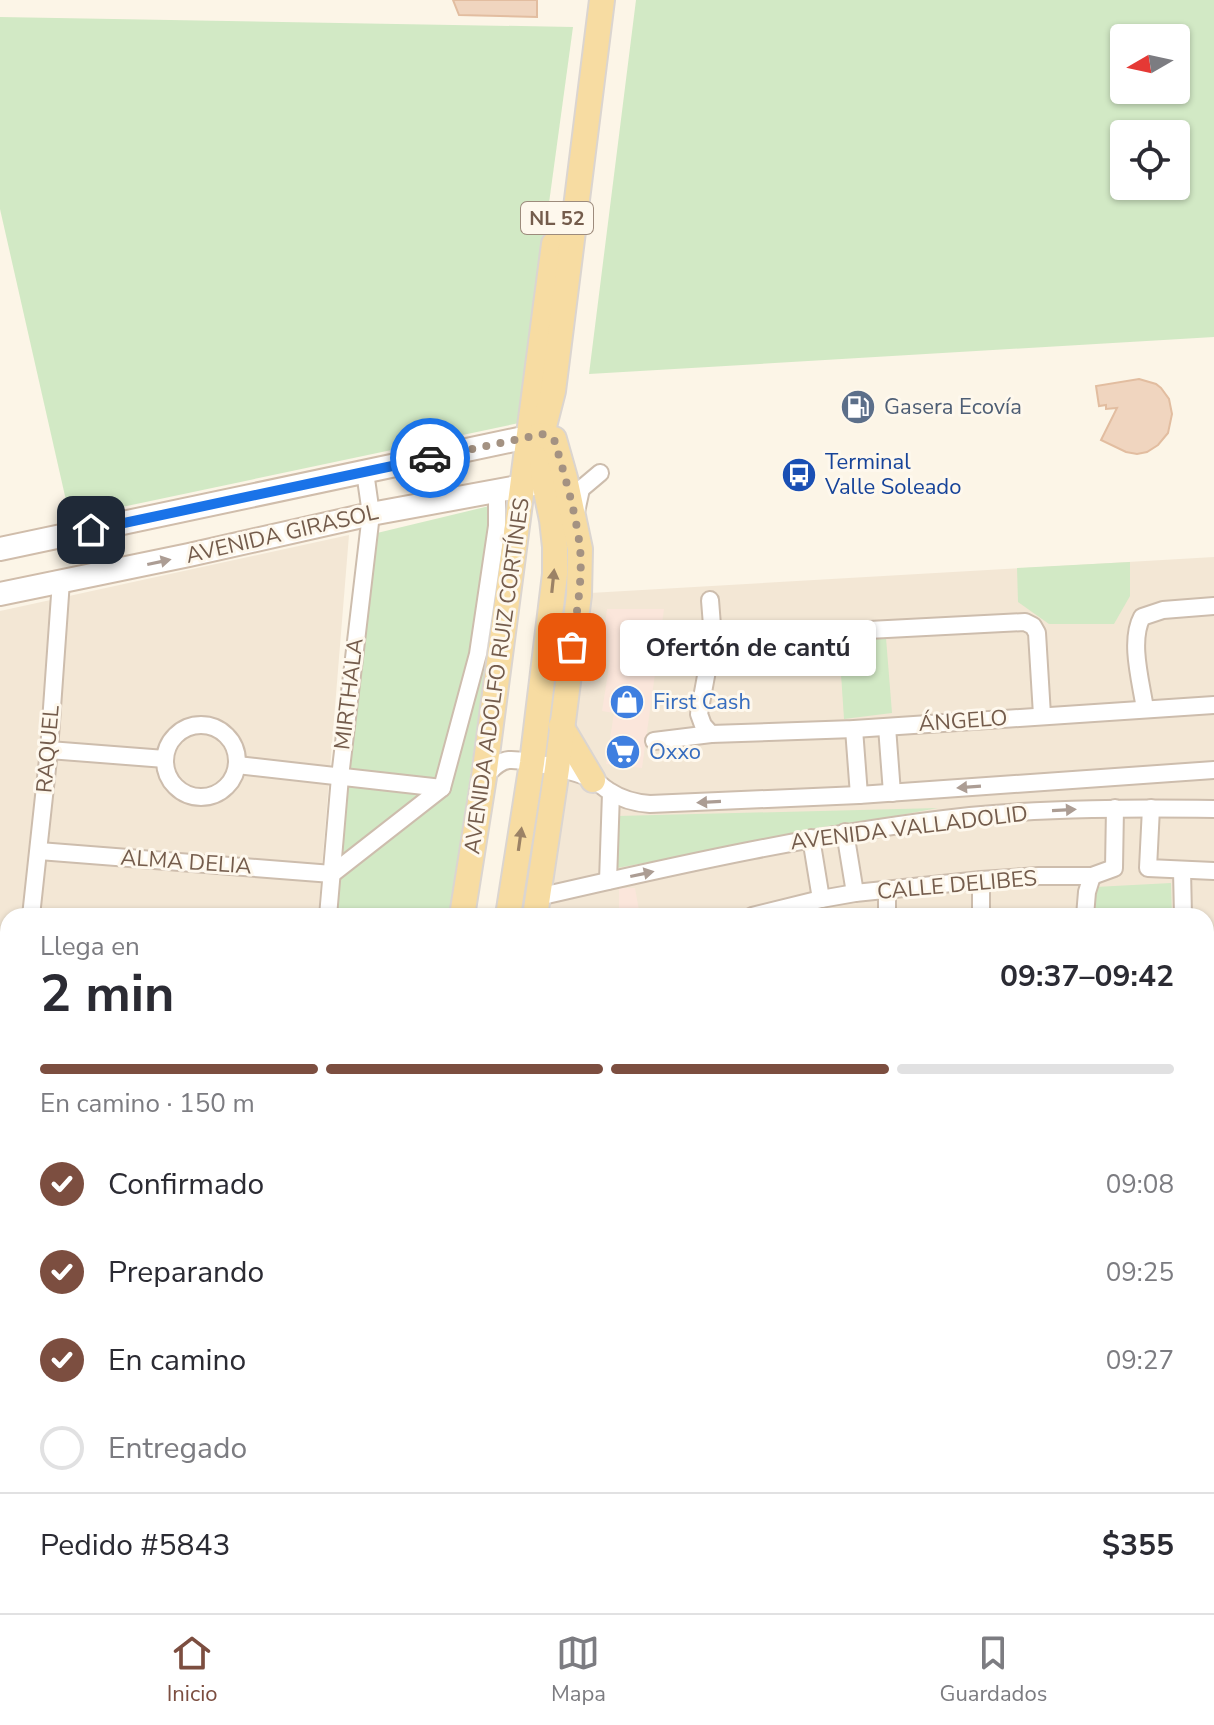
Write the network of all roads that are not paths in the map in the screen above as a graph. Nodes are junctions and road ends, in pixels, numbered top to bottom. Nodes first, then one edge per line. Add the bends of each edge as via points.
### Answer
1 (586, 0) edge
2 (602, 0) edge
3 (540, 440) junction
4 (365, 472) junction
5 (600, 473) dead end
6 (540, 483) junction
7 (497, 490) junction
8 (371, 514) junction
9 (577, 534) junction
10 (0, 549) edge
11 (61, 581) junction
12 (0, 594) edge
13 (710, 600) dead end
14 (1214, 606) edge
15 (713, 638) junction
16 (1214, 705) edge
17 (1145, 709) junction
18 (1042, 715) junction
19 (561, 726) junction
20 (887, 727) junction
21 (854, 729) junction
22 (711, 734) junction
23 (654, 741) dead end
24 (49, 750) junction
25 (165, 759) junction
26 (532, 763) junction
27 (237, 765) junction
28 (557, 769) junction
29 (1214, 770) edge
30 (491, 771) junction
31 (340, 777) junction
32 (602, 786) junction
33 (442, 788) junction
34 (892, 793) junction
35 (859, 795) junction
36 (1115, 808) junction
37 (1151, 808) junction
38 (1214, 809) edge
39 (845, 832) junction
40 (811, 838) junction
41 (39, 851) junction
42 (1182, 870) junction
43 (1214, 871) edge
44 (332, 874) junction
45 (1092, 876) junction
46 (981, 880) junction
47 (608, 881) junction
48 (887, 891) junction
49 (855, 893) junction
50 (821, 899) junction
51 (537, 907) edge
52 (32, 908) edge
53 (329, 908) edge
54 (464, 908) edge
55 (470, 908) edge
56 (477, 908) edge
57 (509, 908) edge
58 (800, 908) edge
59 (887, 908) edge
60 (981, 908) edge
61 (1086, 908) edge
62 (1183, 908) edge

1 - 3 main road, AVENIDA ADOLFO RUIZ CORTÍNES / NL 52 via 532,408
2 - 3 main road via 553,391
3 - 4 street, AVENIDA GIRASOL
3 - 6 main road, AVENIDA ADOLFO RUIZ CORTÍNES / NL 52
3 - 6 main road, AVENIDA ADOLFO RUIZ CORTÍNES / NL 52
4 - 8 street, MIRTHALA
4 - 10 street, AVENIDA GIRASOL
5 - 9 street via 581,489
6 - 7 street, AVENIDA GIRASOL
6 - 9 main road, AVENIDA ADOLFO RUIZ CORTÍNES / NL 52
26 -> 6 main road via 555,574 552,520
6 - 30 main road, AVENIDA ADOLFO RUIZ CORTÍNES / NL 52
7 - 8 street, AVENIDA GIRASOL
7 - 33 street via 497,526 478,654
11 -> 8 street, AVENIDA GIRASOL
8 - 31 street, MIRTHALA
9 - 19 main road, AVENIDA ADOLFO RUIZ CORTÍNES / NL 52 via 579,595
11 - 12 street, AVENIDA GIRASOL
11 - 24 street, RAQUEL
13 - 15 street
14 - 17 street via 1142,617 1135,639
15 - 18 street via 1025,622 1037,633
15 - 22 street via 699,714
16 - 17 street, ÁNGELO
17 - 18 street, ÁNGELO
18 - 20 street, ÁNGELO
19 - 28 main road, AVENIDA ADOLFO RUIZ CORTÍNES / NL 52
19 - 32 main road
20 - 21 street, ÁNGELO
20 - 34 street
21 - 22 street, ÁNGELO
21 - 35 street
22 - 23 street, ÁNGELO
24 - 25 street
24 - 41 street, RAQUEL
25 - 27 street via 176,786 203,797 222,790
25 - 27 street via 175,736 197,724 222,731 231,740
26 - 28 street, AVENIDA VALLADOLID
26 - 30 street, AVENIDA VALLADOLID via 509,760
57 -> 26 main road
27 - 31 street
28 - 32 street, AVENIDA VALLADOLID
28 - 51 main road, AVENIDA ADOLFO RUIZ CORTÍNES / NL 52
29 -> 34 street, AVENIDA VALLADOLID
30 - 54 main road, AVENIDA ADOLFO RUIZ CORTÍNES / NL 52
30 - 55 main road
30 - 56 main road
31 - 33 street
31 - 44 street, MIRTHALA
35 -> 32 street, AVENIDA VALLADOLID via 650,804
32 - 47 street
33 - 44 street
34 - 35 street, AVENIDA VALLADOLID
36 - 37 street, AVENIDA VALLADOLID
39 -> 36 street, AVENIDA VALLADOLID via 1010,812
36 - 45 street, CALLE DELIBES via 1114,868
37 - 38 street, AVENIDA VALLADOLID
37 - 42 street via 1148,868
39 - 40 street, AVENIDA VALLADOLID
39 - 49 street
47 -> 40 street, AVENIDA VALLADOLID
40 - 50 street
41 - 44 street, ALMA DELIA
41 - 52 street, RAQUEL
42 - 43 street
42 - 62 street
44 - 53 street, MIRTHALA
45 - 46 street, CALLE DELIBES
45 - 61 street
46 - 48 street, CALLE DELIBES
46 - 60 street
47 - 51 street, AVENIDA VALLADOLID
48 - 49 street, CALLE DELIBES
48 - 59 street
49 - 50 street, CALLE DELIBES
50 - 58 street, CALLE DELIBES

